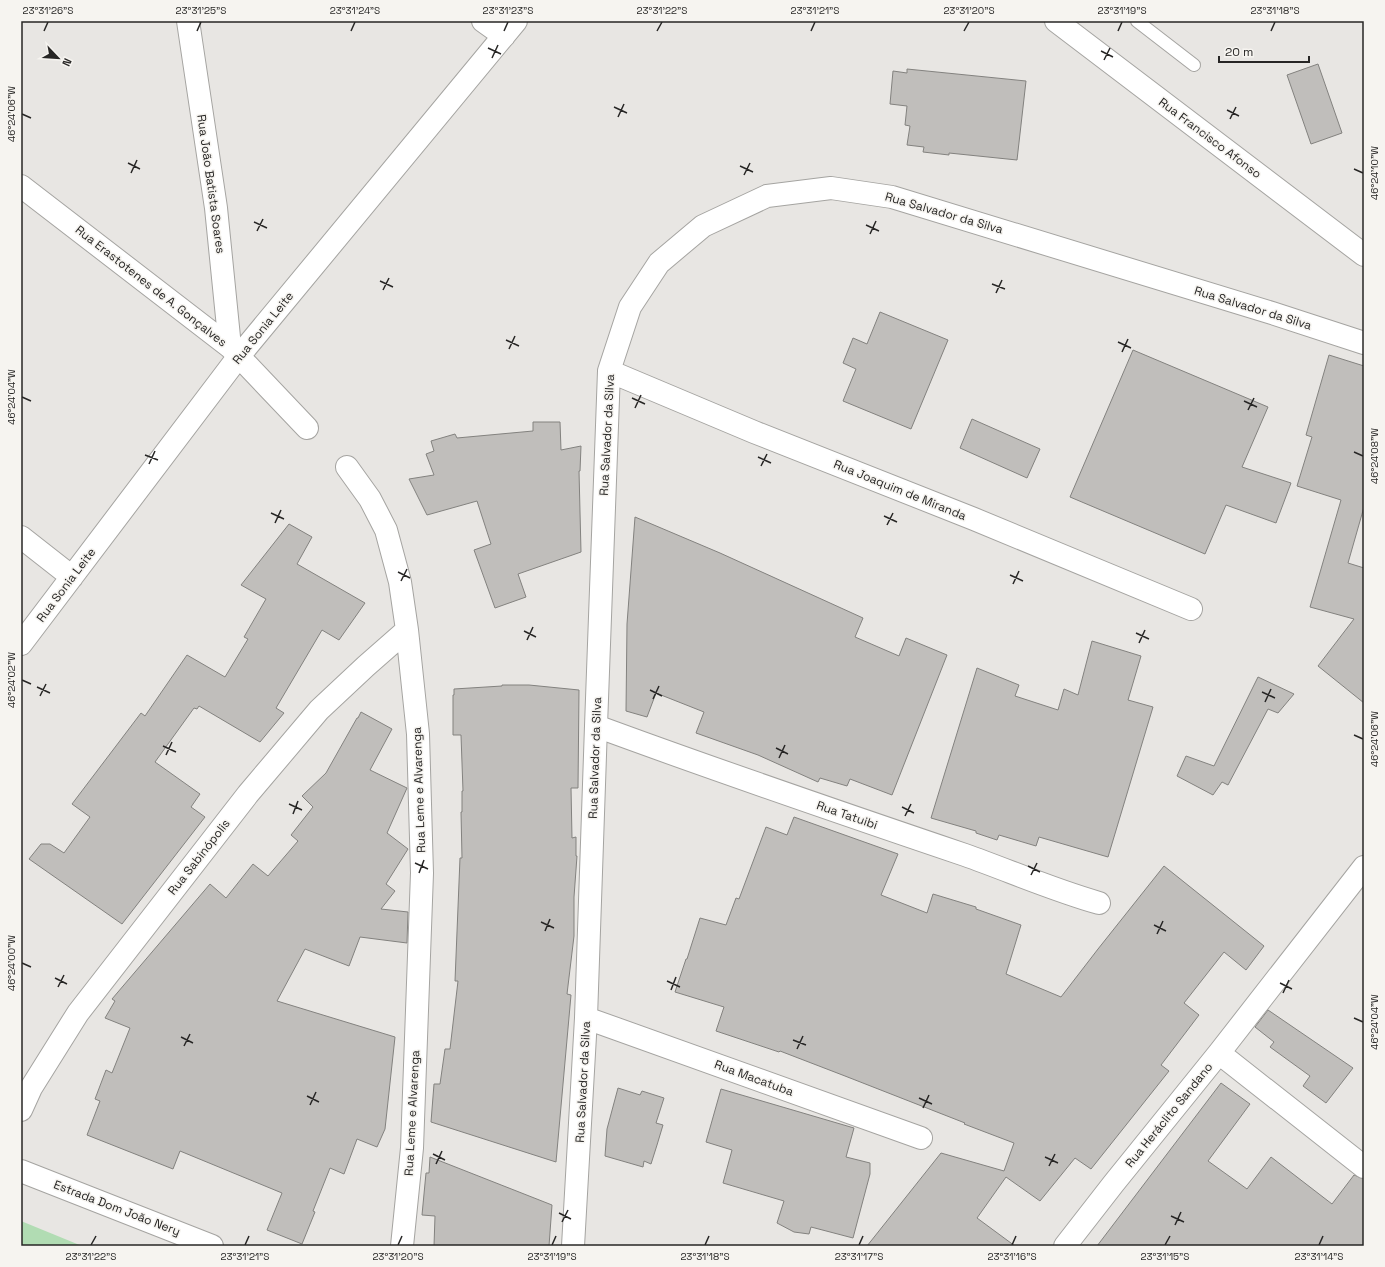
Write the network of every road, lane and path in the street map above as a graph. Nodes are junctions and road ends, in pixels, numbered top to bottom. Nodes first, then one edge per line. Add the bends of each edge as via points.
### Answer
1 (188, 21) edge
2 (483, 21) edge
3 (1056, 21) edge
4 (1137, 21) edge
5 (510, 28) edge
6 (1194, 65) dead end
7 (21, 186) edge
8 (1364, 255) edge
9 (1364, 343) edge
10 (235, 352) junction
11 (609, 371) junction
12 (307, 428) dead end
13 (347, 467) dead end
14 (21, 537) edge
15 (72, 576) junction
16 (1191, 609) dead end
17 (407, 630) junction
18 (21, 644) edge
19 (596, 726) junction
20 (1364, 867) edge
21 (1099, 903) dead end
22 (586, 1018) junction
23 (1219, 1053) junction
24 (21, 1110) edge
25 (922, 1138) dead end
26 (1364, 1167) edge
27 (21, 1171) edge
28 (212, 1246) edge
29 (402, 1246) edge
30 (573, 1246) edge
31 (1065, 1246) edge

1 - 10 street, Rua João Batista Soares
2 - 5 street
3 - 8 street, Rua Francisco Afonso
4 - 6 lane
5 - 10 street, Rua Sonia Leite
7 - 10 street, Rua Erastotenes de A. Gonçalves
9 - 11 street, Rua Salvador da Silva via 892,196 832,188 766,196 703,226 659,263 630,307
10 - 12 street, Rua Erastotenes de A. Gonçalves
10 - 15 street, Rua Sonia Leite
11 - 16 street, Rua Joaquim de Miranda
11 - 19 street, Rua Salvador da Silva
13 - 17 street, Rua Leme e Alvarenga via 370,499 386,530 400,582
14 - 15 street
15 - 18 street, Rua Sonia Leite
17 - 24 street, Rua Sabinópolis via 319,710 248,794 78,1013 31,1088
17 - 29 street, Rua Leme e Alvarenga via 418,734 422,873 412,1148
19 - 21 street, Rua Tatuibi
19 - 22 street, Rua Salvador da Silva
20 - 23 street
22 - 25 street, Rua Macatuba
22 - 30 street, Rua Salvador da Silva
23 - 26 street, Rua Heráclito Sandano
23 - 31 street, Rua Heráclito Sandano
27 - 28 street, Estrada Dom João Nery

